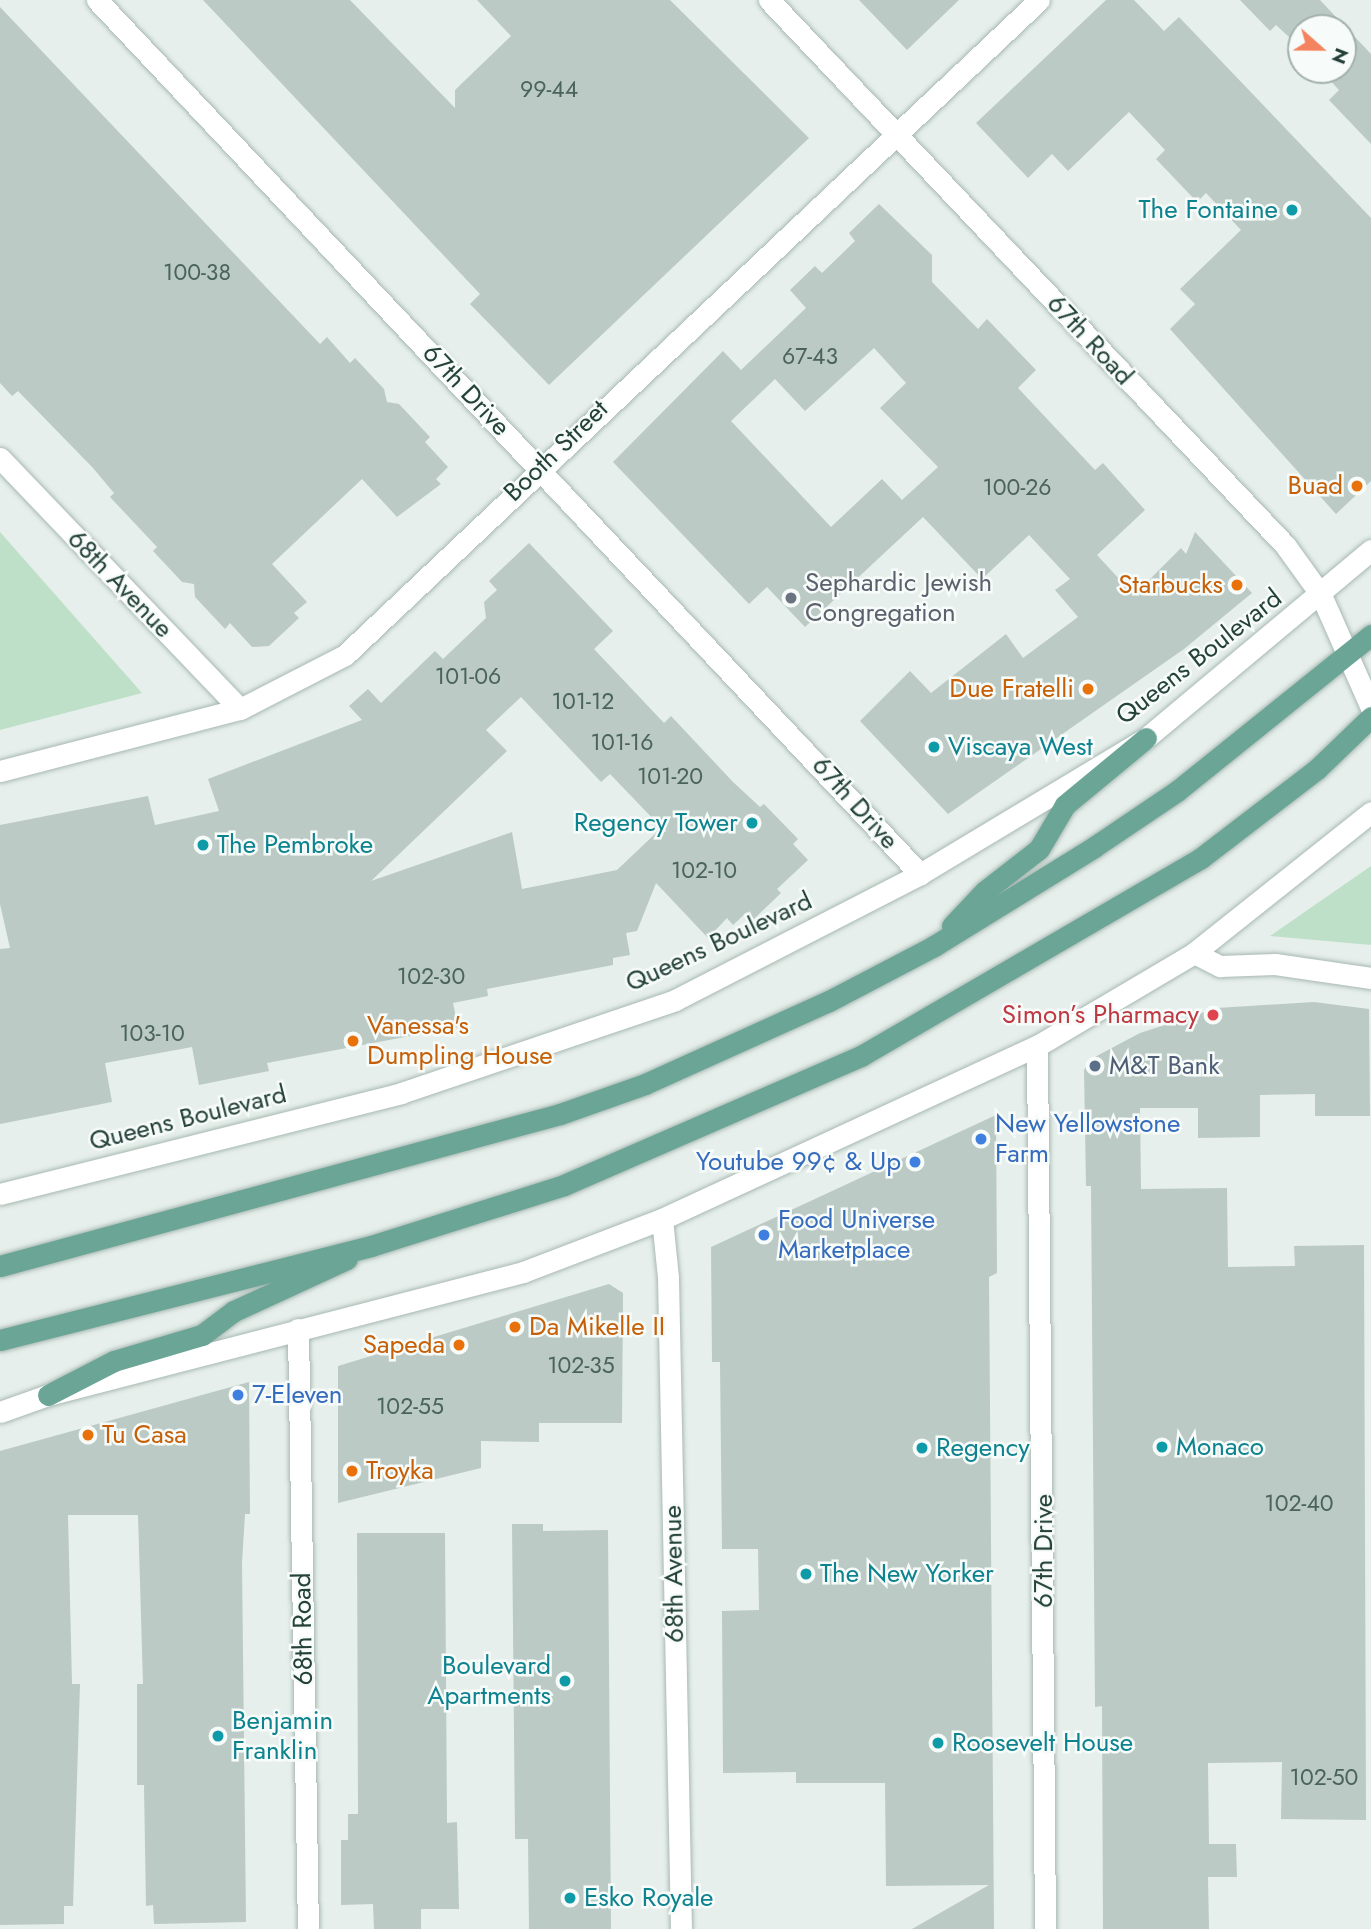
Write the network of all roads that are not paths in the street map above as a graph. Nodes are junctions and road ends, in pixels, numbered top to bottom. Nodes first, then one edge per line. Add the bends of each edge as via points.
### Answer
1 (97, 0) edge
2 (769, 0) edge
3 (1039, 0) edge
4 (894, 132) junction
5 (0, 458) edge
6 (539, 467) junction
7 (1371, 551) edge
8 (1321, 595) junction
9 (1371, 635) edge
10 (1349, 656) junction
11 (1371, 708) edge
12 (240, 709) junction
13 (1371, 717) edge
14 (1146, 738) junction
15 (0, 771) edge
16 (1371, 812) edge
17 (920, 874) junction
18 (934, 946) junction
19 (1194, 953) junction
20 (1371, 978) edge
21 (1037, 1046) junction
22 (0, 1194) edge
23 (662, 1219) junction
24 (371, 1246) junction
25 (0, 1266) edge
26 (298, 1329) junction
27 (0, 1340) edge
28 (48, 1395) junction
29 (0, 1412) edge
30 (308, 1929) edge
31 (681, 1929) edge
32 (1045, 1929) edge

1 - 6 street, 67th Drive
2 - 4 street, 67th Road
3 - 4 street, Booth Street
4 - 6 street, Booth Street
4 - 8 street, 67th Road via 1285,545
5 - 12 street, 68th Avenue
6 - 12 street, Booth Street via 345,655
6 - 17 street, 67th Drive
7 - 8 street, Queens Boulevard
8 - 10 street, 67th Road
8 - 14 street, Queens Boulevard
9 - 10 main road
10 - 11 street, 67th Road
10 - 18 main road via 1177,791
12 - 15 street, Booth Street
13 - 24 main road via 1317,769 1201,858 861,1056 591,1175
14 - 17 street, Queens Boulevard
14 - 18 main road via 1065,805 1038,849 985,891
16 - 19 street
17 - 22 street, Queens Boulevard via 675,1000 401,1093
18 - 25 main road via 805,1012 583,1106
19 - 20 street via 1220,966 1275,964
19 - 21 street
21 - 23 street
21 - 32 street, 67th Drive
23 - 26 street via 523,1272
23 - 31 street, 68th Avenue via 668,1277
24 - 27 main road
24 - 28 main road via 313,1279 234,1311 202,1335 114,1361
26 - 28 street
26 - 30 street, 68th Road
28 - 29 street

